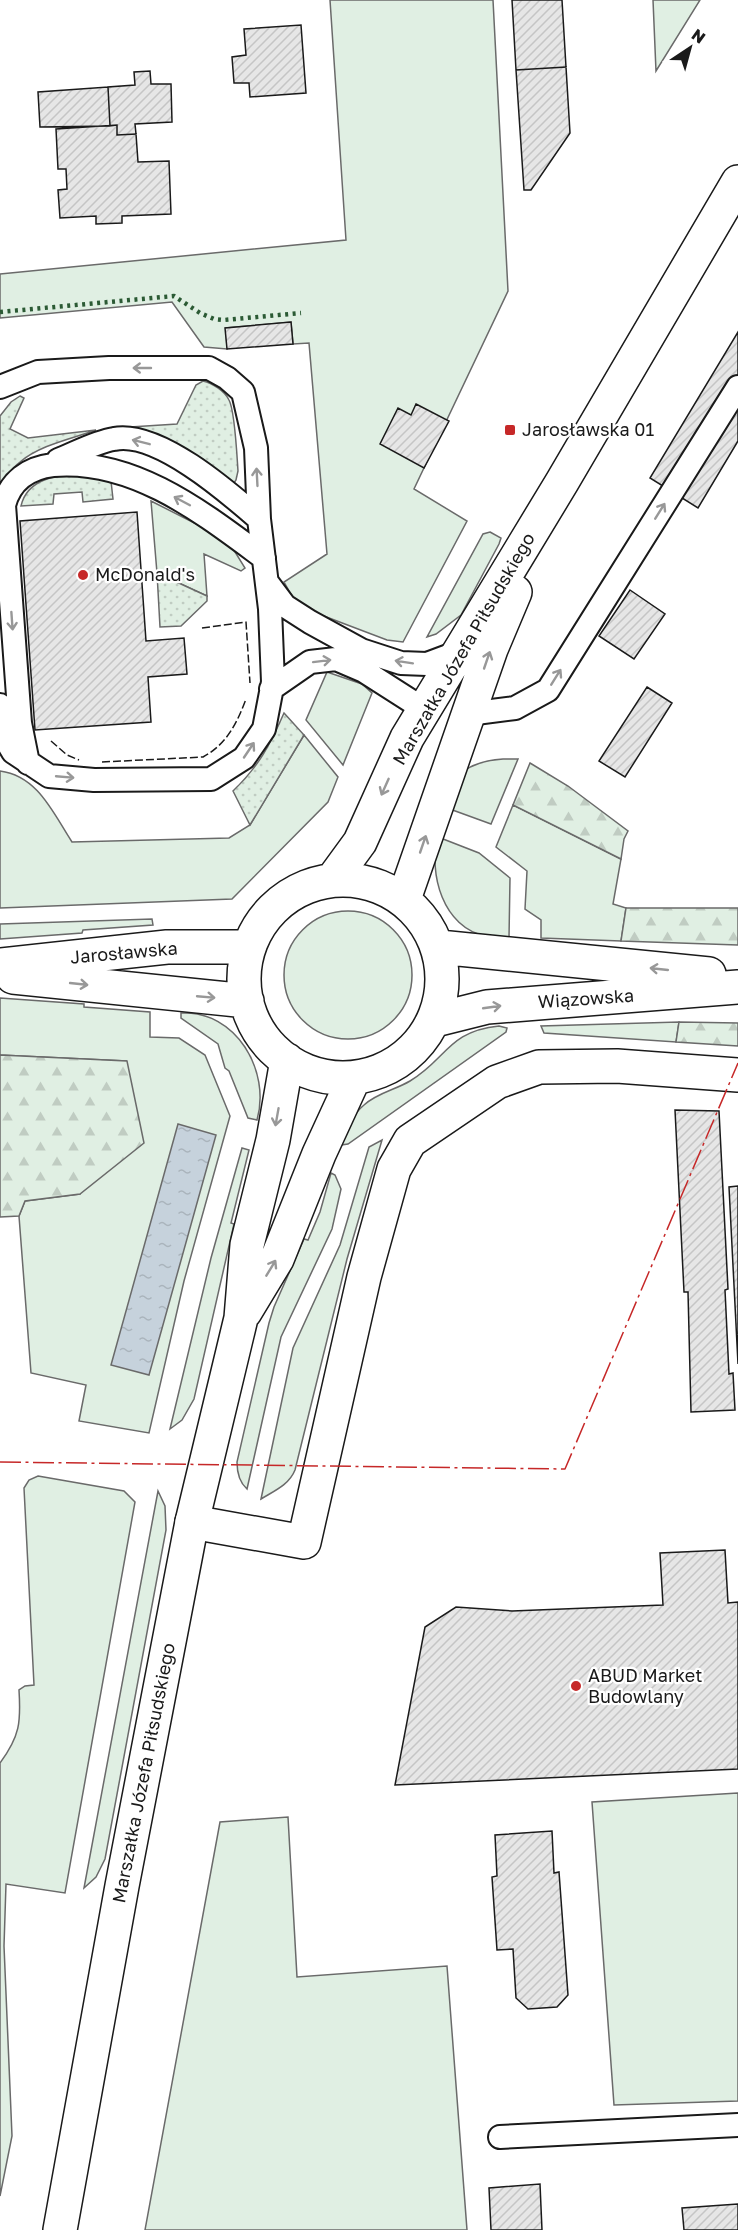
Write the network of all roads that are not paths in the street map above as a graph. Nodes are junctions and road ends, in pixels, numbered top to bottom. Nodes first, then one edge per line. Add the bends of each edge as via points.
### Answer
1 (738, 182) edge
2 (0, 387) edge
3 (738, 387) edge
4 (40, 467) junction
5 (562, 482) junction
6 (259, 519) junction
7 (264, 558) junction
8 (267, 582) junction
9 (459, 652) junction
10 (272, 688) junction
11 (0, 705) edge
12 (425, 710) junction
13 (468, 714) junction
14 (1, 735) edge
15 (28, 763) junction
16 (333, 879) junction
17 (404, 899) junction
18 (439, 946) junction
19 (249, 947) junction
20 (0, 964) edge
21 (0, 976) edge
22 (738, 977) edge
23 (738, 987) edge
24 (247, 1001) junction
25 (435, 1020) junction
26 (287, 1060) junction
27 (738, 1075) edge
28 (354, 1078) junction
29 (241, 1318) junction
30 (192, 1522) junction
31 (738, 2125) edge
32 (500, 2137) dead end
33 (60, 2230) edge

1 - 5 main road, Marszałka Józefa Piłsudskiego
6 -> 2 lane via 256,448 243,392 209,368 38,372
13 -> 3 lane via 516,708 548,690
6 -> 4 lane via 199,471 142,441 115,438
7 -> 4 lane via 189,504 147,483 100,467
4 -> 15 lane via 18,479 8,491 4,506 20,723
5 - 9 main road, Marszałka Józefa Piłsudskiego
13 -> 5 main road, Marszałka Józefa Piłsudskiego via 491,649
6 - 7 lane
7 - 8 lane
9 -> 8 lane via 427,664 401,663 361,650 285,606
8 - 10 lane
9 - 12 main road, Marszałka Józefa Piłsudskiego
10 -> 12 lane via 309,662 336,659 364,671
15 -> 10 lane via 58,777 211,779 244,758 264,729
11 - 14 lane
12 -> 16 main road, Marszałka Józefa Piłsudskiego via 407,738 360,842
17 -> 13 main road, Marszałka Józefa Piłsudskiego
14 - 15 lane via 13,752
16 - 17 main road via 371,882
16 - 19 main road via 305,886 280,901 261,922
17 - 18 main road via 425,920
22 -> 18 main road, Wiązowska
18 - 25 main road via 444,983
19 - 20 main road, Jarosławska via 168,947
19 - 24 main road via 243,974
21 -> 24 main road, Jarosławska
25 -> 23 main road, Wiązowska via 487,1007
24 - 26 main road via 256,1027
25 - 28 main road via 416,1048 388,1069
26 - 28 main road via 320,1078
26 -> 29 main road, Marszałka Józefa Piłsudskiego via 273,1140 247,1245
27 - 30 main road via 617,1066 539,1067 497,1082 410,1141 394,1169 364,1277 304,1542
29 -> 28 main road, Marszałka Józefa Piłsudskiego via 277,1259
29 - 30 main road, Marszałka Józefa Piłsudskiego
30 - 33 main road, Marszałka Józefa Piłsudskiego
31 - 32 lane

